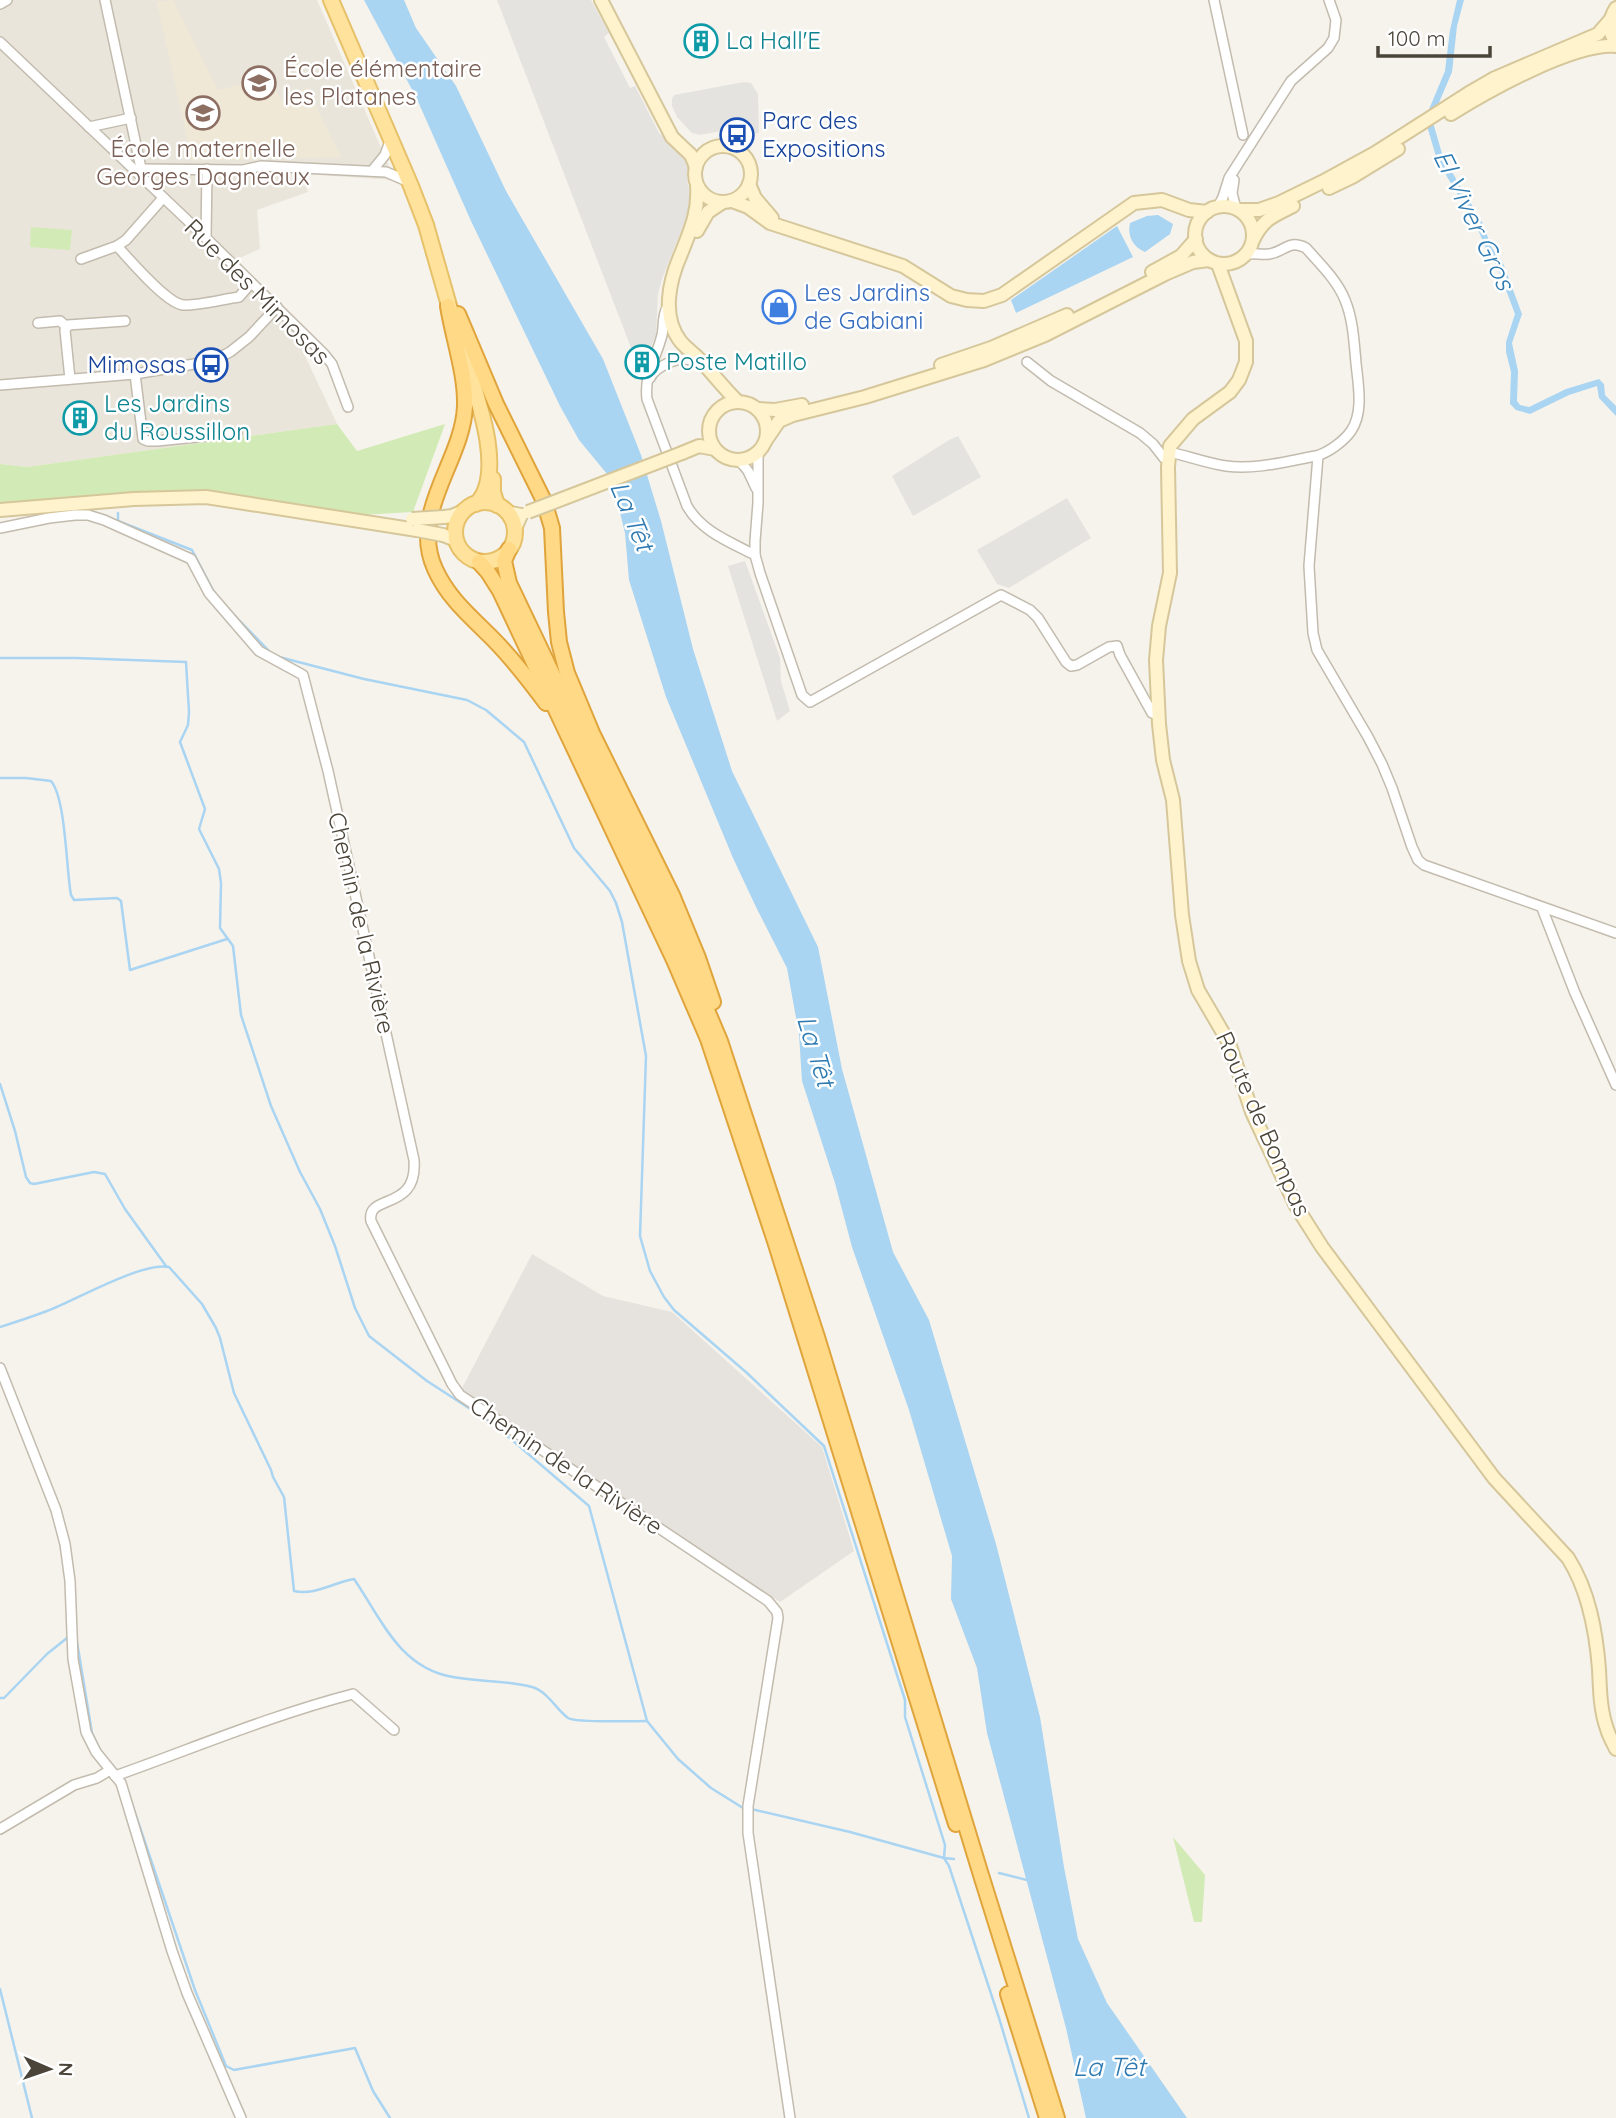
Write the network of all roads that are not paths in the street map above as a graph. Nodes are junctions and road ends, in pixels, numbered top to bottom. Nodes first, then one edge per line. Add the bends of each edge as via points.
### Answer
1 (7, 0) edge
2 (105, 0) edge
3 (331, 0) edge
4 (601, 0) edge
5 (1214, 0) edge
6 (1329, 0) edge
7 (0, 4) edge
8 (1613, 13) edge
9 (0, 42) edge
10 (1616, 44) edge
11 (370, 89) junction
12 (1470, 97) junction
13 (131, 118) junction
14 (666, 125) junction
15 (89, 127) junction
16 (1415, 132) junction
17 (1243, 135) dead end
18 (391, 139) junction
19 (712, 149) junction
20 (696, 167) junction
21 (1236, 167) junction
22 (207, 169) junction
23 (372, 172) junction
24 (142, 174) junction
25 (749, 184) junction
26 (411, 186) junction
27 (697, 187) junction
28 (163, 198) junction
29 (727, 202) junction
30 (1213, 209) junction
31 (1237, 209) junction
32 (1101, 227) junction
33 (787, 228) junction
34 (1196, 235) junction
35 (206, 238) junction
36 (117, 246) junction
37 (1250, 246) junction
38 (81, 259) dead end
39 (1214, 262) junction
40 (1233, 263) junction
41 (251, 283) junction
42 (1227, 286) junction
43 (670, 292) junction
44 (276, 307) junction
45 (668, 307) junction
46 (453, 310) junction
47 (125, 321) dead end
48 (37, 323) dead end
49 (67, 327) junction
50 (1027, 362) dead end
51 (710, 370) junction
52 (135, 374) junction
53 (70, 379) junction
54 (0, 385) edge
55 (646, 386) junction
56 (737, 401) junction
57 (348, 407) dead end
58 (758, 409) junction
59 (718, 410) junction
60 (709, 429) junction
61 (237, 433) dead end
62 (766, 440) junction
63 (699, 446) junction
64 (715, 449) junction
65 (758, 452) junction
66 (1169, 452) junction
67 (1318, 456) junction
68 (739, 460) junction
69 (758, 492) junction
70 (470, 507) junction
71 (0, 510) edge
72 (513, 511) junction
73 (415, 525) junction
74 (0, 528) edge
75 (449, 537) junction
76 (509, 549) junction
77 (755, 555) junction
78 (479, 562) junction
79 (1158, 715) junction
80 (570, 742) junction
81 (1542, 908) junction
82 (1616, 933) edge
83 (1616, 1085) edge
84 (752, 1132) junction
85 (0, 1368) edge
86 (394, 1730) dead end
87 (1616, 1749) edge
88 (116, 1773) junction
89 (0, 1829) edge
90 (241, 2118) edge
91 (790, 2118) edge
92 (1047, 2118) edge
93 (1057, 2118) edge

1 - 7 street
2 - 13 street
3 - 11 main road
4 - 14 main road
5 - 17 street
6 - 21 street via 1336,20 1334,38 1291,81
8 - 10 main road via 1610,29
8 - 12 main road via 1605,28 1592,38 1516,68
9 - 15 street, Rue des Mimosas
10 - 12 main road via 1553,62
11 - 18 main road
11 - 46 main road via 424,203
12 - 16 main road
13 - 15 street
13 - 24 street
14 - 19 main road via 688,143
14 - 20 main road
15 - 24 street, Rue des Mimosas
16 - 31 main road via 1279,204 1259,211
16 - 37 main road via 1354,176 1269,218 1259,226
18 - 23 street
18 - 26 main road
19 - 20 main road
19 - 25 main road via 726,147 740,153 750,169
20 - 27 main road
21 - 30 street
21 - 31 street via 1232,192
22 - 23 street via 261,166
22 - 24 street
22 - 35 street
23 - 26 street via 394,174
24 - 28 street, Rue des Mimosas
25 - 29 main road via 739,197
25 - 33 main road via 762,208
26 - 46 main road
27 - 29 main road via 708,198
27 - 43 main road via 696,213 674,268
28 - 35 street, Rue des Mimosas
28 - 36 street
29 - 33 main road via 748,207 769,223
29 - 43 main road via 703,218
30 - 31 main road
30 - 32 main road via 1189,210 1161,200 1146,201 1134,203
30 - 34 main road via 1202,217
31 - 37 main road via 1250,223
32 - 33 main road via 1002,295 984,301 951,296 903,266
32 - 34 main road via 1137,209 1160,205 1185,216
34 - 39 main road via 1202,254
34 - 58 main road via 1181,256 1104,298 990,348 791,408
35 - 41 street, Rue des Mimosas
36 - 38 street
36 - 41 street via 181,305 239,297
37 - 40 main road
37 - 67 street via 1269,254 1291,244 1306,248 1337,284 1350,314 1359,406 1351,431
39 - 40 main road
39 - 42 main road
39 - 62 main road via 1193,262 984,360 793,415 779,421
40 - 42 main road
41 - 44 street, Rue des Mimosas
42 - 66 main road via 1246,341 1246,362 1230,392 1193,419
43 - 45 main road
44 - 52 street via 249,337 212,361
44 - 57 street, Rue des Mimosas via 332,364
45 - 51 main road via 676,334
45 - 55 street
46 - 70 main road via 489,444 485,493
46 - 72 main road via 491,426 493,492
46 - 80 highway via 452,334 465,405 457,445 428,526 434,567 458,605 516,663
46 - 84 highway via 538,486 552,528 559,642 567,673 698,958
47 - 49 street
48 - 49 street via 60,321
49 - 53 street
50 - 66 street via 1140,433 1164,458
51 - 55 street via 684,359 660,367
51 - 56 main road
51 - 59 main road via 719,394
52 - 53 street
52 - 61 street via 143,439
53 - 54 street
55 - 77 street via 647,400 694,519
56 - 58 main road
56 - 59 main road
58 - 62 main road via 767,423
59 - 60 main road
60 - 63 main road
60 - 64 main road
62 - 65 main road
63 - 64 main road
63 - 72 main road, bridge
64 - 68 main road
65 - 68 main road
65 - 69 street
66 - 67 street via 1248,467
66 - 79 main road, Route de Bompas via 1170,573 1158,626
67 - 81 street via 1309,566 1312,633 1317,650 1382,764 1418,860
68 - 69 street
69 - 77 street
70 - 72 main road via 483,503
70 - 73 main road, bridge via 457,515
70 - 75 main road
71 - 73 main road via 186,497
72 - 76 main road
73 - 75 main road, bridge
74 - 91 street, Chemin de la Rivière via 88,515 191,559 209,593 259,651 303,675 414,1160 412,1183 405,1193 378,1205 371,1221 452,1384 460,1395 768,1601 777,1612 748,1806 748,1833
75 - 78 main road
76 - 78 main road via 496,560
76 - 84 highway via 504,561 509,583 662,904 720,1041
77 - 79 street via 802,695 810,702 1001,594 1038,618 1071,666 1117,646 1152,713
78 - 80 highway via 500,591
79 - 87 main road, Route de Bompas via 1177,833 1189,961 1198,989 1229,1043 1252,1112 1296,1206 1322,1247 1494,1478 1576,1571 1594,1628 1606,1729
80 - 92 highway via 674,960 726,1090
81 - 82 street
81 - 83 street
84 - 93 highway
85 - 88 street via 65,1544 76,1686 86,1732 96,1752
86 - 88 street via 353,1694
88 - 89 street via 74,1785
88 - 90 street via 187,1993

